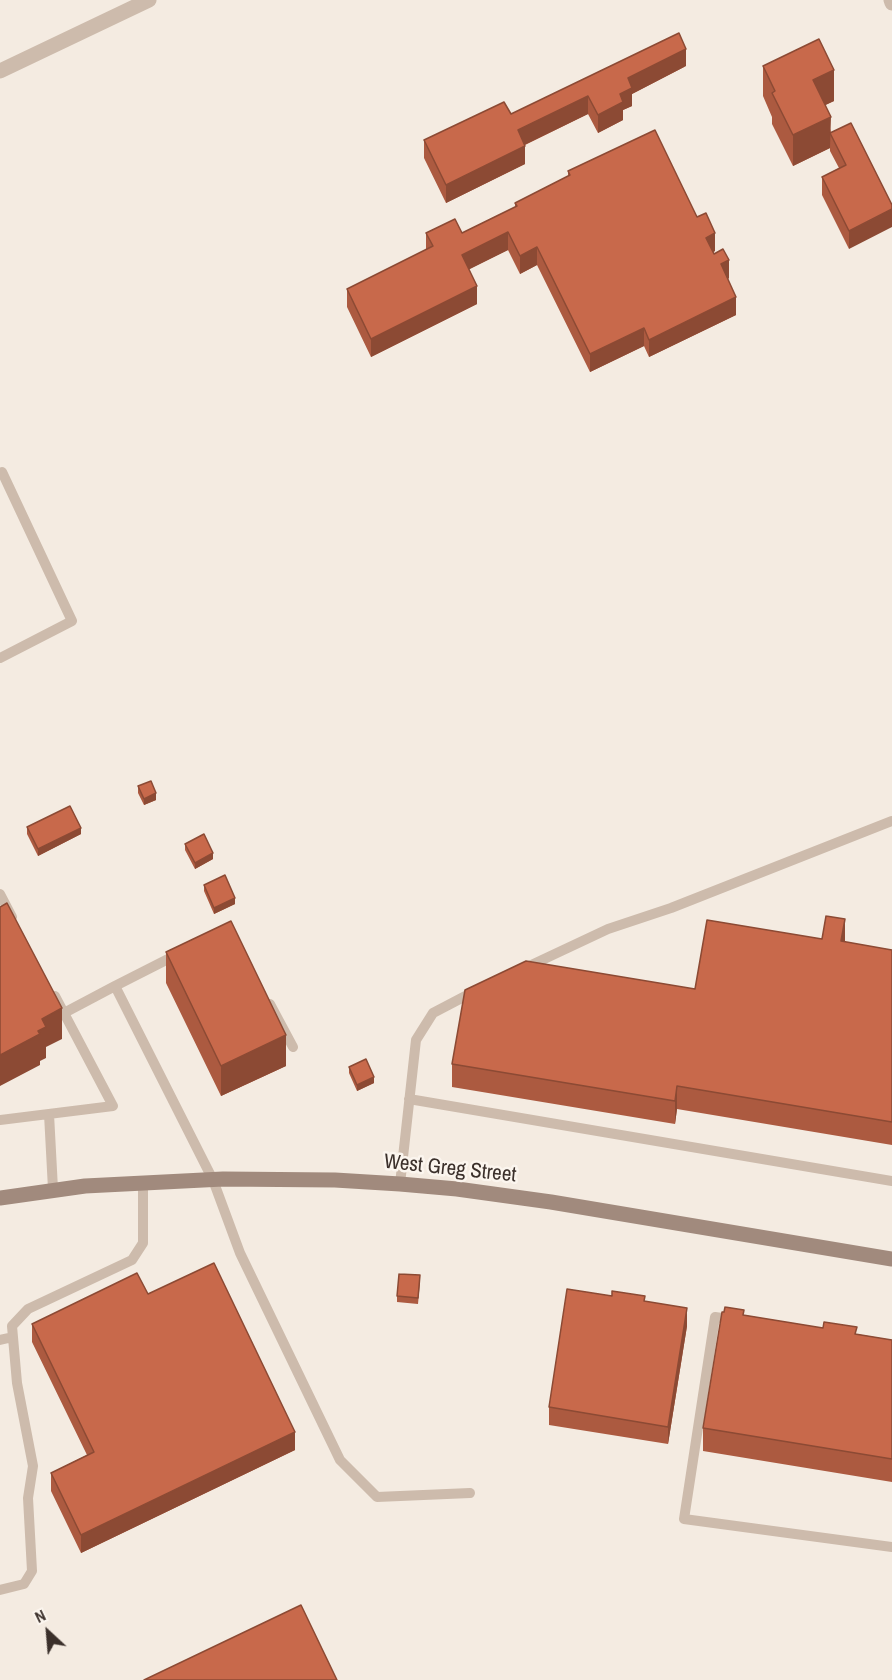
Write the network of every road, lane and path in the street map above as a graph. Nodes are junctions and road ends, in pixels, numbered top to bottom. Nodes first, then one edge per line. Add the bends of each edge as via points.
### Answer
1 (149, 0) edge
2 (0, 71) edge
3 (0, 473) edge
4 (0, 658) edge
5 (892, 821) edge
6 (0, 894) edge
7 (16, 924) edge
8 (189, 949) edge
9 (511, 974) edge
10 (48, 983) edge
11 (489, 984) edge
12 (115, 986) junction
13 (267, 998) edge
14 (64, 1013) junction
15 (293, 1047) dead end
16 (409, 1099) junction
17 (49, 1114) junction
18 (0, 1120) edge
19 (213, 1180) junction
20 (892, 1181) edge
21 (143, 1183) junction
22 (399, 1184) junction
23 (53, 1189) junction
24 (0, 1198) edge
25 (892, 1259) edge
26 (751, 1323) edge
27 (13, 1337) junction
28 (0, 1340) edge
29 (470, 1493) dead end
30 (892, 1546) edge
31 (0, 1590) edge

1 - 2 street
3 - 4 lane via 72,621
5 - 9 lane via 608,929
6 - 7 lane
8 - 12 lane
10 - 14 lane
11 - 16 lane via 433,1013 416,1040
12 - 14 lane
12 - 19 lane
13 - 15 lane
14 - 17 lane via 112,1106
16 - 20 lane
16 - 22 lane
17 - 18 lane
17 - 23 lane
19 - 21 main road, West Greg Street
19 - 22 main road, West Greg Street
19 - 29 lane via 240,1253 340,1460 377,1497
21 - 23 main road, West Greg Street
21 - 27 lane via 143,1243 132,1260 28,1308 12,1326
22 - 25 main road, West Greg Street via 552,1202
23 - 24 main road, West Greg Street
26 - 30 lane via 716,1317 684,1519
27 - 28 lane
27 - 31 lane via 17,1383 33,1466 28,1498 32,1571 24,1584

